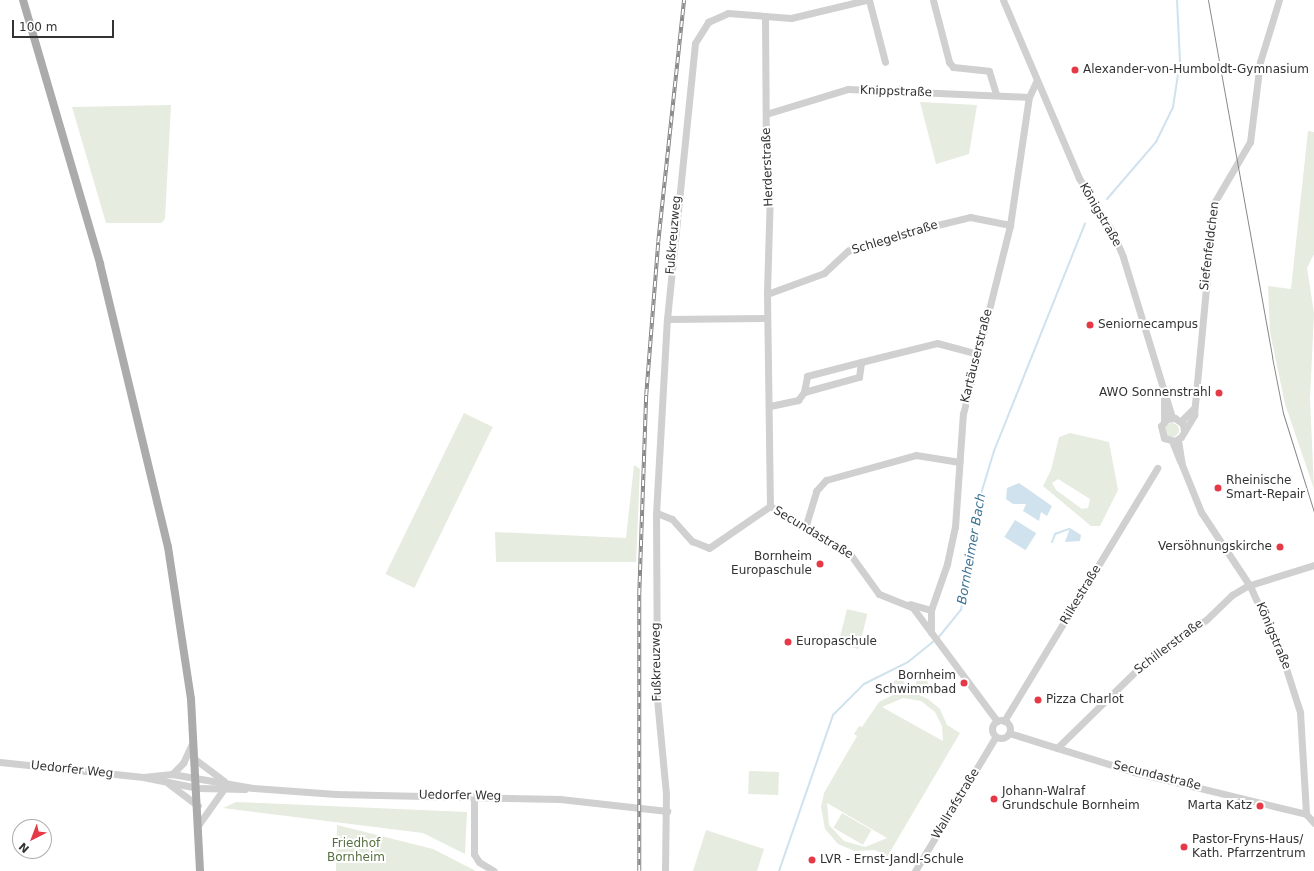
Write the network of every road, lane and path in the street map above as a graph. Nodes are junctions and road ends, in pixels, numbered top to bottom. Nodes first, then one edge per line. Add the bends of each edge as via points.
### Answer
1 (23, 0) edge
2 (868, 0) edge
3 (933, 0) edge
4 (1003, 0) edge
5 (1279, 0) edge
6 (857, 1) edge
7 (765, 16) junction
8 (885, 62) dead end
9 (1036, 82) junction
10 (996, 94) junction
11 (1029, 97) junction
12 (766, 114) junction
13 (1010, 224) junction
14 (767, 294) junction
15 (767, 318) junction
16 (667, 319) junction
17 (978, 354) junction
18 (861, 362) junction
19 (804, 392) junction
20 (1164, 398) junction
21 (770, 406) junction
22 (1194, 408) junction
23 (1172, 417) junction
24 (1164, 420) junction
25 (1181, 421) junction
26 (1184, 432) junction
27 (1175, 440) junction
28 (959, 462) junction
29 (1157, 468) dead end
30 (770, 506) junction
31 (656, 513) junction
32 (805, 528) junction
33 (1314, 565) edge
34 (1250, 586) junction
35 (908, 604) junction
36 (931, 610) junction
37 (932, 633) junction
38 (1001, 721) junction
39 (1009, 733) junction
40 (996, 736) junction
41 (194, 741) junction
42 (1057, 748) junction
43 (196, 760) junction
44 (0, 762) edge
45 (172, 774) junction
46 (144, 777) junction
47 (197, 779) junction
48 (226, 782) junction
49 (167, 783) junction
50 (198, 788) junction
51 (253, 788) junction
52 (223, 790) junction
53 (1310, 795) edge
54 (474, 796) junction
55 (198, 806) junction
56 (667, 811) junction
57 (1306, 814) junction
58 (200, 824) junction
59 (1314, 824) edge
60 (200, 871) edge
61 (494, 871) edge
62 (665, 871) edge
63 (915, 871) edge

1 - 41 main road via 100,264 149,458 178,602
2 - 6 street, Fußkreuzweg
2 - 8 street
3 - 10 street via 953,67 989,71
4 - 9 street, Königstraße
5 - 22 street, Siefenfeldchen via 1260,62 1248,149 1227,176 1214,203
6 - 7 street, Fußkreuzweg via 791,18
7 - 12 street, Herderstraße
7 - 16 street, Fußkreuzweg via 728,13 716,16 700,30 695,43
9 - 11 street, Kartäuserstraße
9 - 20 street, Königstraße via 1079,178 1113,233 1123,257
10 - 11 street, Knippstraße
10 - 12 street, Knippstraße via 848,90
11 - 13 street, Kartäuserstraße
12 - 14 street, Herderstraße via 766,168 770,191
13 - 14 street, Schlegelstraße via 970,217 930,226 848,251 824,273
13 - 17 street, Kartäuserstraße
14 - 15 street, Herderstraße
15 - 16 street
15 - 21 street, Herderstraße
16 - 31 street, Fußkreuzweg
17 - 18 street via 937,343
17 - 28 street, Kartäuserstraße via 963,414
18 - 19 street via 807,376
18 - 19 street via 859,377
19 - 21 street via 798,400
20 - 23 street, Königstraße
20 - 24 street, Königstraße
21 - 30 street, Herderstraße
22 - 25 street
22 - 26 street, Siefenfeldchen via 1193,420
23 - 24 street
23 - 25 street
24 - 27 street, Königstraße via 1161,433
25 - 26 street
26 - 27 street
27 - 34 street, Königstraße via 1201,512
28 - 32 street via 916,455 826,480 816,491
28 - 36 street, Kartäuserstraße via 955,527 947,564
29 - 38 street, Rilkestraße
30 - 31 street via 709,548 692,541 672,519
30 - 32 street, Secundastraße
31 - 56 street, Fußkreuzweg via 657,698
32 - 35 street, Secundastraße via 856,559 879,594
33 - 34 street, Schillerstraße
34 - 42 street, Schillerstraße via 1232,595 1207,619 1145,662
34 - 53 street, Königstraße via 1274,635 1295,695
35 - 36 street, Secundastraße
35 - 37 street
36 - 37 street, Kartäuserstraße
37 - 38 street
38 - 39 street
38 - 40 street via 992,729
39 - 40 street via 1004,738
39 - 42 street, Secundastraße
40 - 63 street, Wallrafstraße
41 - 43 main road
41 - 45 street via 183,763
42 - 57 street, Secundastraße via 1134,772
43 - 47 main road
43 - 48 street
44 - 46 street, Uedorfer Weg
45 - 46 street, Uedorfer Weg
45 - 47 street, Uedorfer Weg
46 - 49 street, Uedorfer Weg
47 - 48 street, Uedorfer Weg
47 - 50 main road
48 - 51 street, Uedorfer Weg
49 - 50 street, Uedorfer Weg
49 - 55 street
50 - 52 street, Uedorfer Weg
50 - 55 main road
51 - 52 street, Uedorfer Weg
51 - 54 street, Uedorfer Weg
52 - 58 street
53 - 57 street, Königstraße
54 - 56 street, Uedorfer Weg via 560,799
54 - 61 street via 474,854 479,862
55 - 58 main road
56 - 62 street, Fußkreuzweg
57 - 59 street
58 - 60 main road

